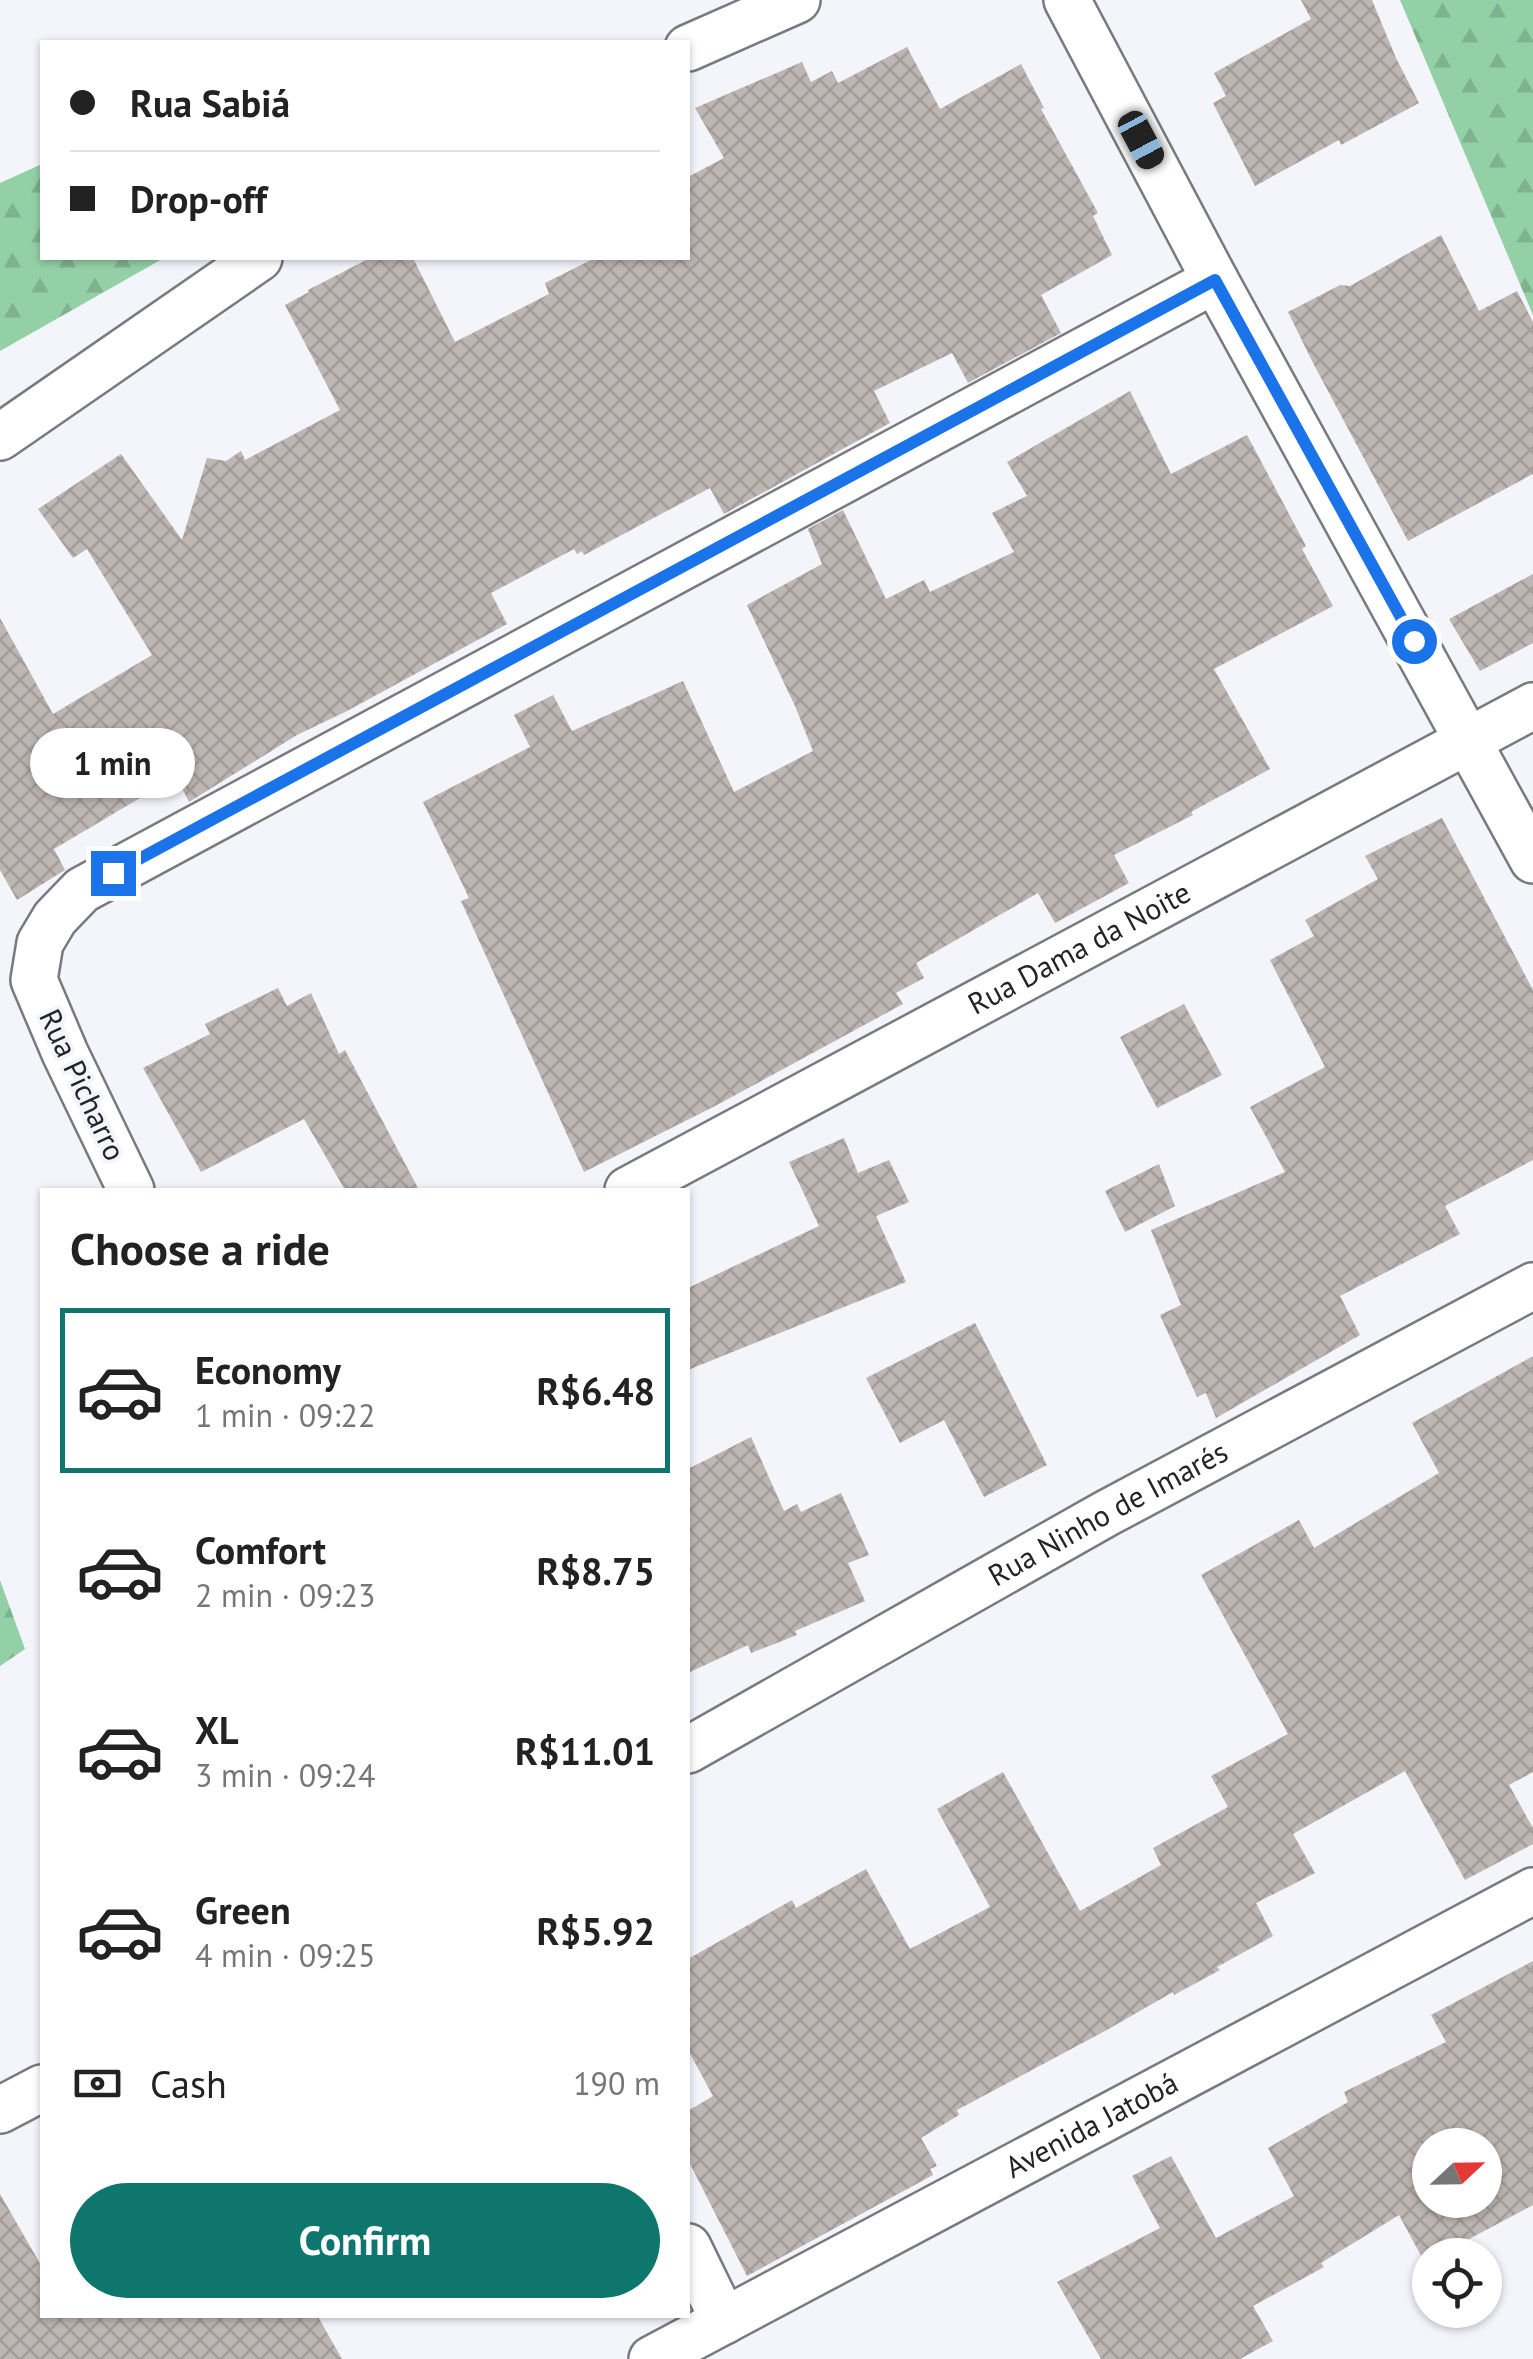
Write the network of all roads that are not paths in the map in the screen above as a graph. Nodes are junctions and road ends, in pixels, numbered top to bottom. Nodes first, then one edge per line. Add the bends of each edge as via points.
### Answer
1 (797, 0) edge
2 (1066, 0) edge
3 (690, 47) edge
4 (256, 260) edge
5 (1215, 280) junction
6 (0, 437) edge
7 (1533, 706) edge
8 (1469, 739) junction
9 (1533, 860) edge
10 (130, 1188) edge
11 (632, 1188) edge
12 (1533, 1286) edge
13 (690, 1749) edge
14 (1533, 1891) edge
15 (40, 2089) edge
16 (0, 2110) edge
17 (690, 2251) edge
18 (724, 2321) junction
19 (652, 2359) edge

1 - 3 street
2 - 5 street
4 - 6 street
5 - 8 street
5 - 10 street, Rua Picharro via 82,890 40,942 34,980
7 - 8 street, Rua Dama da Noite
8 - 9 street
8 - 11 street, Rua Dama da Noite
12 - 13 street, Rua Ninho de Imarés via 1108,1513
14 - 18 street, Avenida Jatobá
15 - 16 street
17 - 18 street
18 - 19 street, Avenida Jatobá

